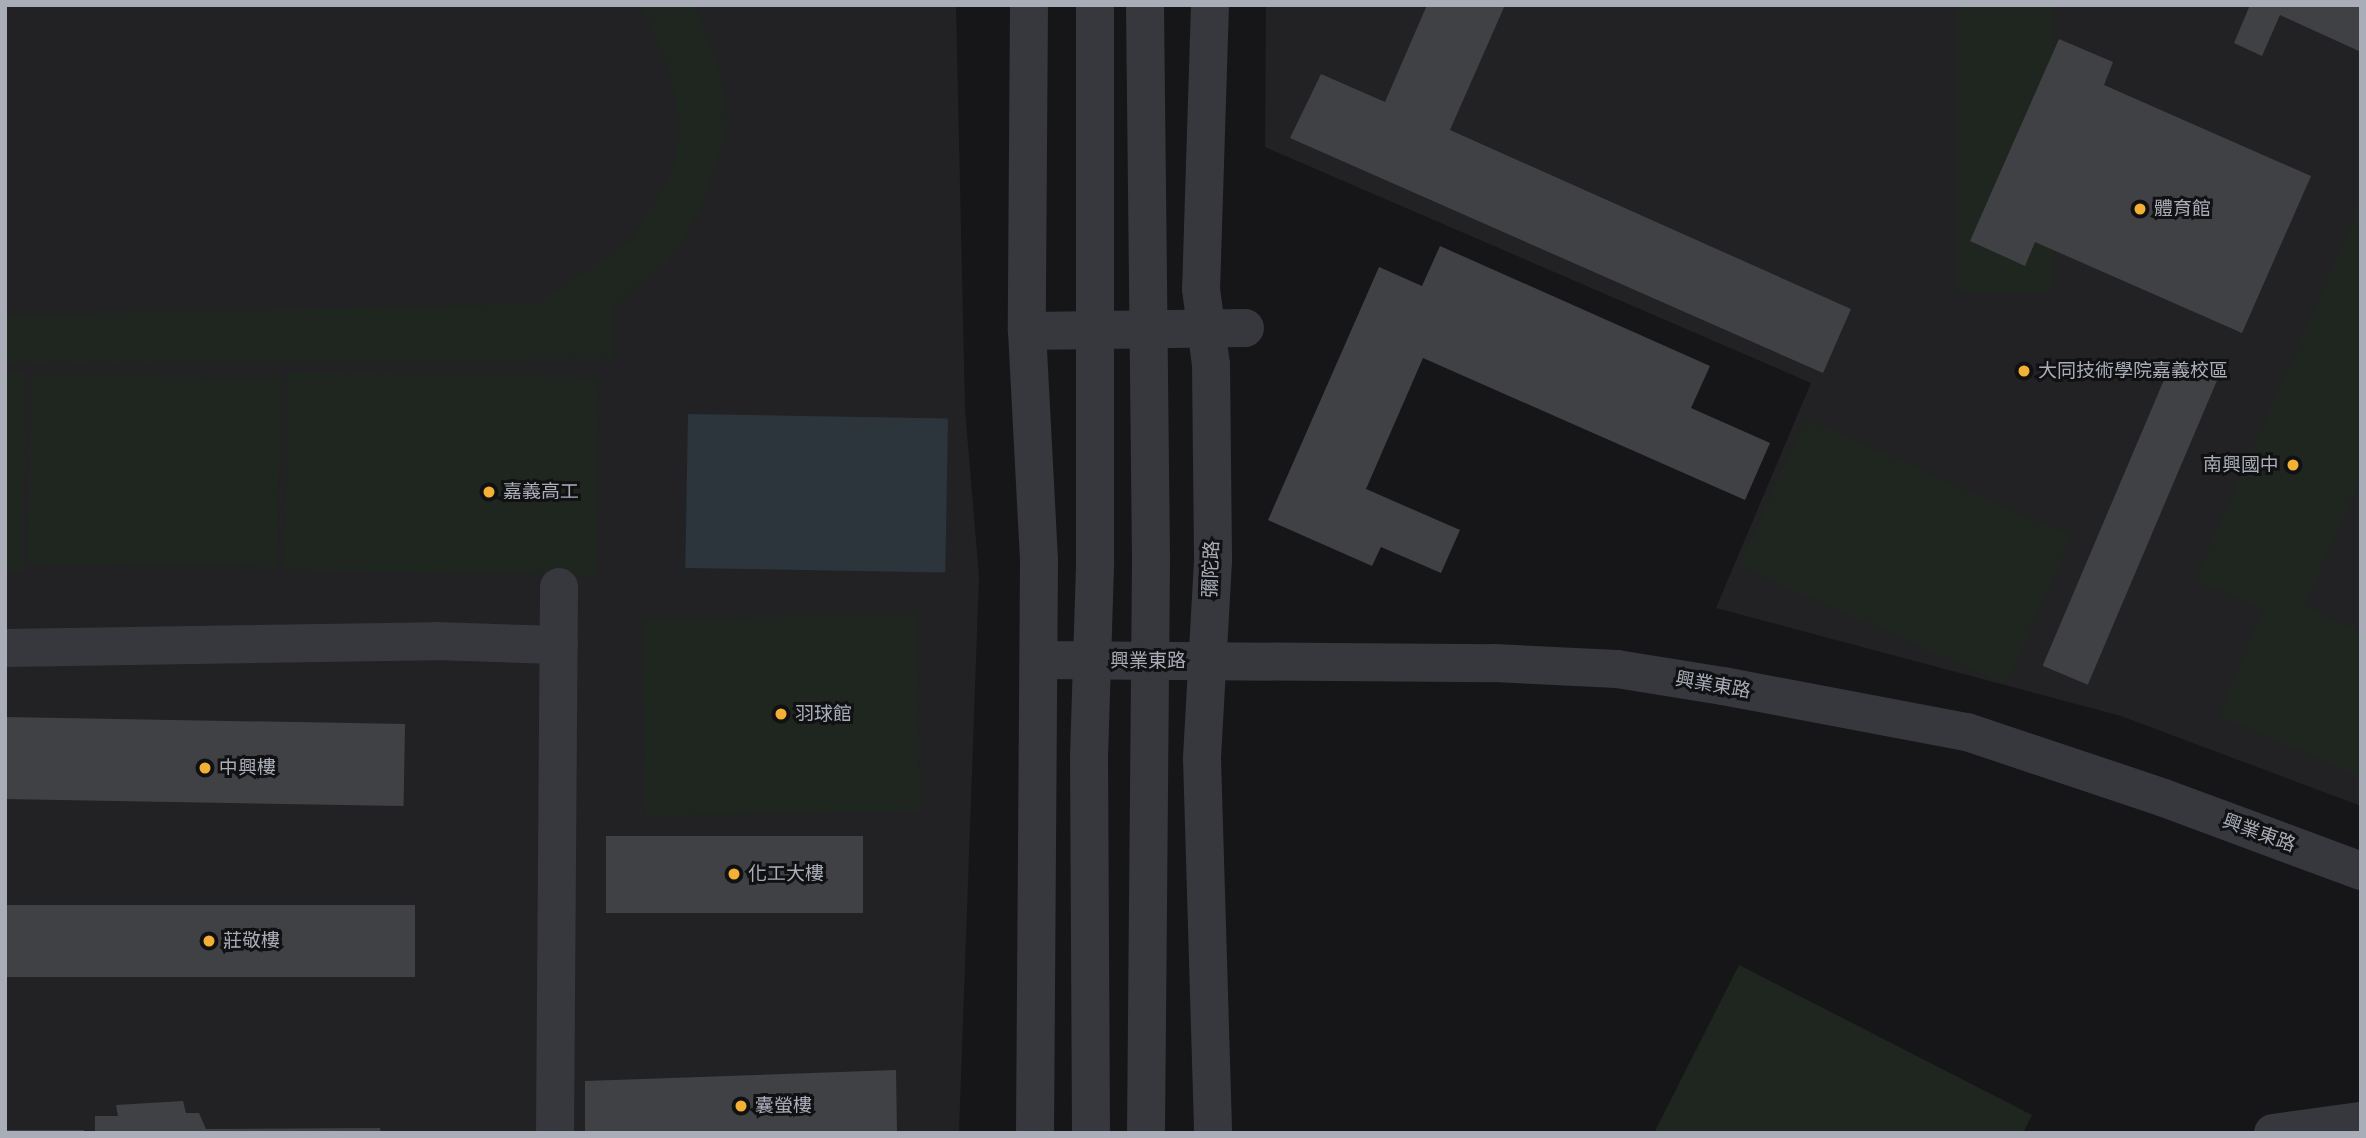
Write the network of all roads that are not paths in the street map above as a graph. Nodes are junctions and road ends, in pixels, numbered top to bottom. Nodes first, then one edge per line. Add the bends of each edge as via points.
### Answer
1 (1029, 5) edge
2 (1095, 5) edge
3 (1145, 5) edge
4 (1210, 5) edge
5 (1205, 328) junction
6 (1245, 328) dead end
7 (1147, 329) junction
8 (1095, 330) junction
9 (1027, 331) junction
10 (559, 587) dead end
11 (559, 645) junction
12 (5, 648) edge
13 (1039, 660) junction
14 (1149, 660) junction
15 (1091, 661) junction
16 (1206, 662) junction
17 (2361, 871) edge
18 (2361, 1121) edge
19 (555, 1133) edge
20 (1035, 1133) edge
21 (1091, 1133) edge
22 (1146, 1133) edge
23 (1213, 1133) edge
24 (2273, 1133) edge

1 - 9 street
2 - 8 street
3 - 7 street
4 - 5 street, 彌陀路 via 1201,289
5 - 6 street
5 - 7 street
5 - 16 street, 彌陀路 via 1211,365 1213,561
7 - 8 street
7 - 14 street
8 - 9 street
8 - 15 street
9 - 13 street
10 - 11 street
11 - 12 street via 436,641
11 - 19 street
13 - 15 street, 興業東路
13 - 20 street
14 - 15 street, 興業東路
14 - 16 street, 興業東路
14 - 22 street
15 - 21 street
16 - 17 street, 興業東路 via 1521,664 1617,669 1723,686 1967,732
16 - 23 street, 彌陀路 via 1202,758
18 - 24 street

